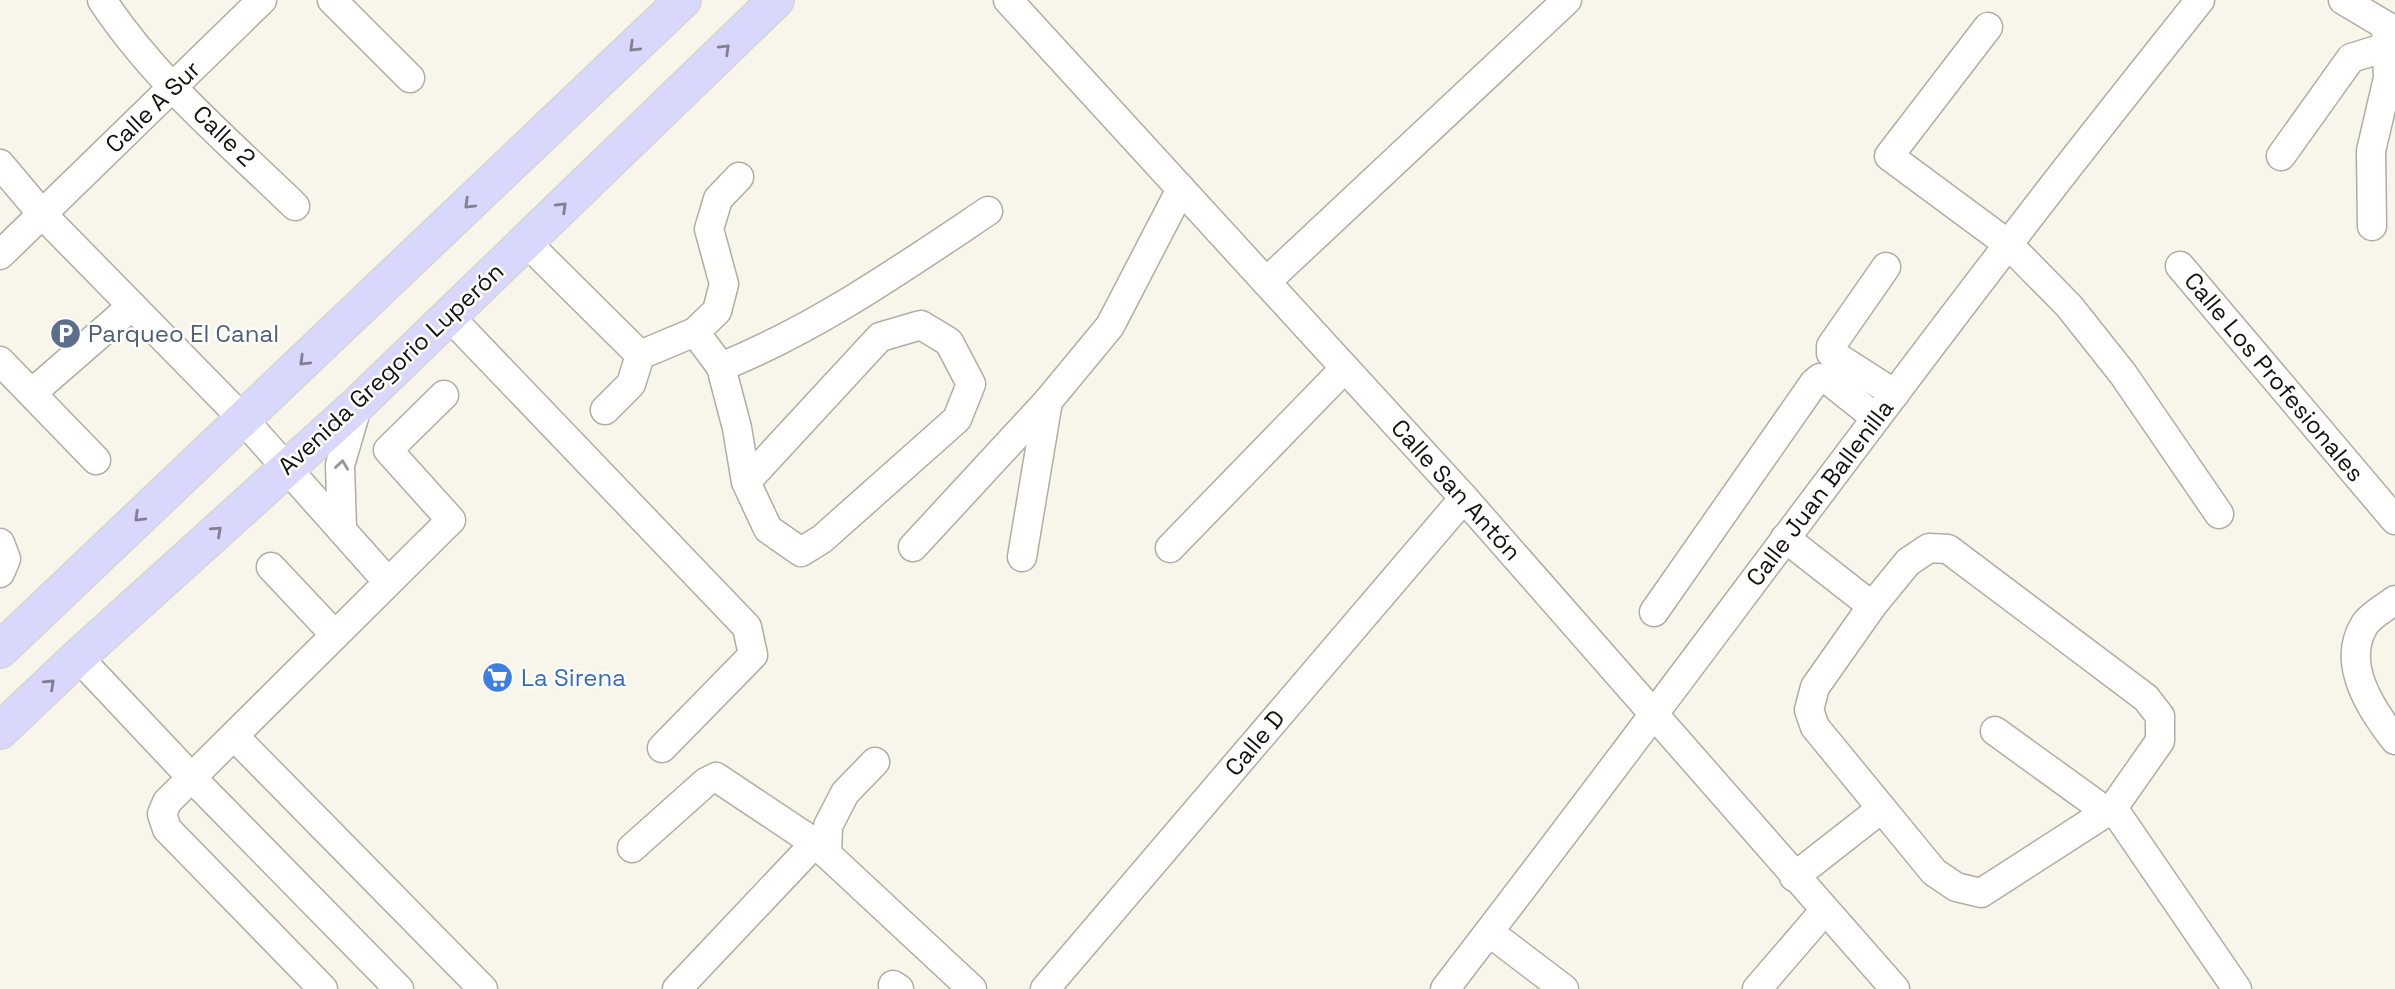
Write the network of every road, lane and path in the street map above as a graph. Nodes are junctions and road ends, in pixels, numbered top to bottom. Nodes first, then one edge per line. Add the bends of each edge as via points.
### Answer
1 (102, 0) edge
2 (262, 0) edge
3 (332, 0) edge
4 (683, 0) edge
5 (776, 0) edge
6 (1008, 0) edge
7 (1567, 0) edge
8 (2200, 0) edge
9 (2343, 0) edge
10 (1988, 27) dead end
11 (2389, 35) edge
12 (410, 78) dead end
13 (173, 87) junction
14 (2281, 156) dead end
15 (0, 164) edge
16 (739, 177) dead end
17 (1181, 189) junction
18 (295, 206) dead end
19 (988, 211) dead end
20 (43, 215) junction
21 (2372, 226) dead end
22 (526, 242) junction
23 (2008, 244) junction
24 (0, 255) edge
25 (2180, 266) dead end
26 (1886, 268) dead end
27 (1266, 282) junction
28 (132, 306) junction
29 (449, 316) junction
30 (695, 332) junction
31 (640, 355) junction
32 (1838, 357) junction
33 (0, 361) edge
34 (721, 367) junction
35 (1345, 368) junction
36 (1820, 378) junction
37 (32, 393) junction
38 (1895, 394) junction
39 (444, 395) dead end
40 (1048, 401) junction
41 (358, 404) junction
42 (605, 410) dead end
43 (1876, 418) junction
44 (243, 419) junction
45 (96, 460) dead end
46 (286, 468) junction
47 (746, 482) junction
48 (1464, 498) junction
49 (2219, 514) dead end
50 (2395, 520) edge
51 (342, 528) junction
52 (1785, 538) junction
53 (0, 543) edge
54 (913, 547) dead end
55 (1170, 548) dead end
56 (1022, 557) dead end
57 (271, 567) dead end
58 (0, 573) edge
59 (388, 582) junction
60 (2395, 600) edge
61 (1872, 606) junction
62 (1654, 612) dead end
63 (335, 635) junction
64 (0, 650) edge
65 (78, 657) junction
66 (1655, 715) junction
67 (0, 731) edge
68 (1995, 732) dead end
69 (234, 736) junction
70 (2395, 740) edge
71 (662, 748) dead end
72 (874, 762) dead end
73 (192, 778) junction
74 (1881, 809) junction
75 (2107, 812) junction
76 (632, 848) dead end
77 (821, 849) junction
78 (1794, 877) junction
79 (1825, 911) junction
80 (1489, 932) junction
81 (961, 985) edge
82 (323, 989) edge
83 (399, 989) edge
84 (483, 989) edge
85 (677, 989) edge
86 (1045, 989) edge
87 (1445, 989) edge
88 (1564, 989) edge
89 (1756, 989) edge
90 (1895, 989) edge
91 (2220, 989) edge
92 (2237, 989) edge

1 - 13 street, Calle 2
2 - 13 street, Calle A Sur
3 - 12 street
4 -> 44 main road
22 -> 5 main road, Avenida Gregorio Luperón
6 - 17 street, Calle San Antón
7 - 27 street
8 - 23 street, Calle Juan Ballenilla
9 - 11 street
10 - 23 street via 1889,156
11 - 14 street via 2351,58
11 - 21 street via 2388,78 2371,151
13 - 18 street, Calle 2
13 - 20 street, Calle A Sur
15 - 20 street
16 - 30 street via 718,199 709,229 724,284 717,311
17 - 27 street, Calle San Antón
17 - 40 street via 1110,326
19 - 34 street via 867,292
20 - 24 street, Calle A Sur
20 - 28 street
22 - 29 main road, Avenida Gregorio Luperón
22 - 31 street
23 - 38 street, Calle Juan Ballenilla
23 - 49 street via 2069,306 2123,374
25 - 50 street, Calle Los Profesionales
26 - 32 street via 1831,346 1831,353
27 - 35 street, Calle San Antón
28 - 37 street
28 - 44 street
29 - 41 main road, Avenida Gregorio Luperón
29 - 71 street via 747,627 753,655
30 - 31 street
30 - 34 street
31 - 42 street via 631,384
32 - 36 street
32 - 38 street
33 - 37 street
34 - 47 street
35 - 48 street, Calle San Antón
35 - 55 street
36 - 43 street
36 - 62 street
37 - 45 street
38 - 43 street, Calle Juan Ballenilla
39 - 59 street via 388,450 451,520
40 - 54 street
40 - 56 street
41 - 46 main road, Avenida Gregorio Luperón
51 -> 41 street via 340,466
43 - 52 street, Calle Juan Ballenilla
44 - 46 street
44 -> 64 main road
46 - 51 street
65 -> 46 main road, Avenida Gregorio Luperón
47 - 47 street via 768,529 801,551 822,539 957,419 971,384 949,342 920,326 880,337
48 - 66 street, Calle San Antón
48 - 86 street, Calle D
51 - 59 street
52 - 61 street
52 - 66 street, Calle Juan Ballenilla
53 - 58 street via 6,559
57 - 63 street
59 - 63 street
60 - 70 street via 2366,622 2355,646 2357,674 2377,716
61 - 74 street via 1815,687 1809,710 1815,727
61 - 75 street via 1908,562 1929,548 1948,549 2146,698 2160,716 2160,741
63 - 69 street
67 -> 65 main road, Avenida Gregorio Luperón
65 - 73 street
66 - 78 street, Calle San Antón
66 - 80 street, Calle Juan Ballenilla
68 - 75 street
69 - 73 street
69 - 84 street
72 - 77 street via 845,793
73 - 82 street via 167,803 162,814 167,829
73 - 83 street
74 - 75 street via 1934,872 1956,887 1981,893
74 - 78 street
75 - 91 street
75 - 92 street
76 - 77 street via 716,777
77 - 81 street
77 - 85 street
78 - 79 street, Calle San Antón
79 - 89 street
79 - 90 street, Calle San Antón
80 - 87 street, Calle Juan Ballenilla
80 - 88 street

